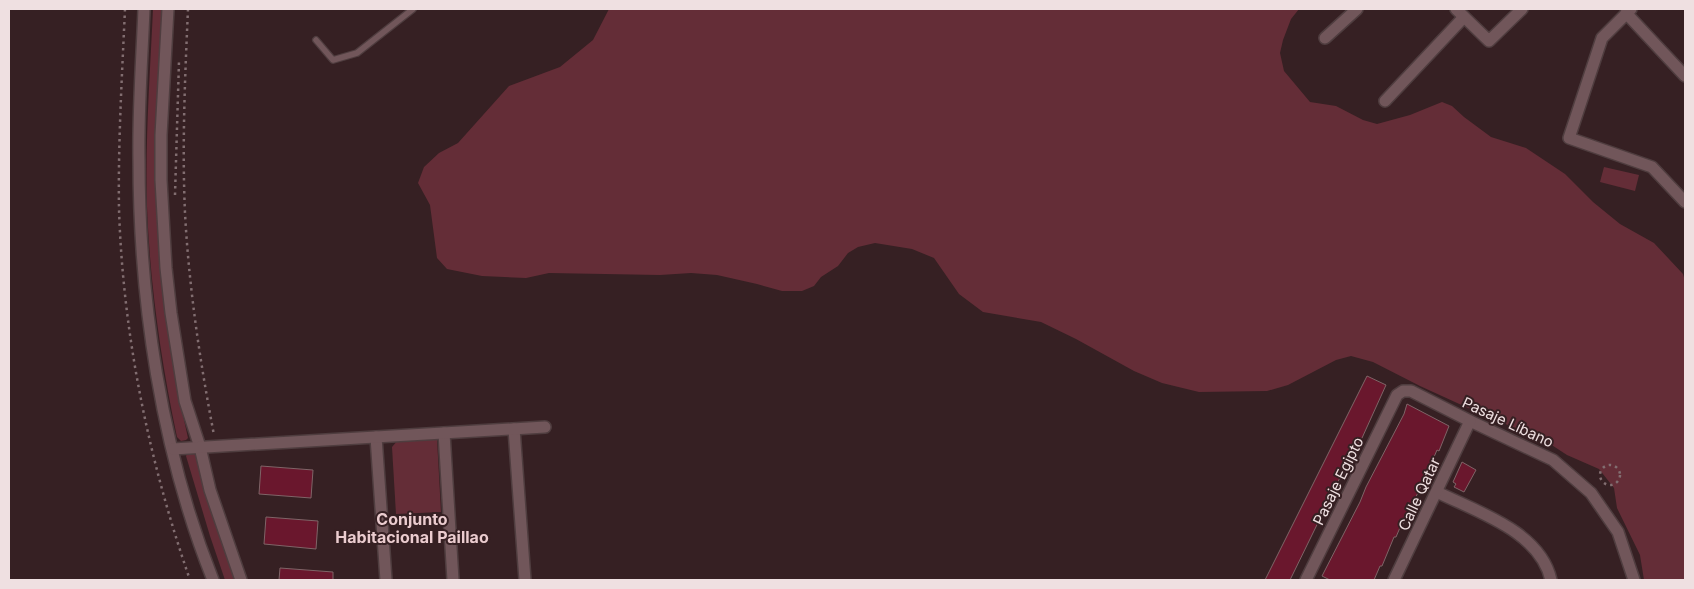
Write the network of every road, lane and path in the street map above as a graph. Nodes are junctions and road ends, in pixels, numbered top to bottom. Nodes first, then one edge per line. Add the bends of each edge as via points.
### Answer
1 (125, 9) edge
2 (144, 9) edge
3 (168, 9) edge
4 (188, 9) edge
5 (413, 9) edge
6 (1357, 9) edge
7 (1456, 9) edge
8 (1522, 9) edge
9 (1628, 11) edge
10 (1464, 17) junction
11 (1325, 38) dead end
12 (316, 40) dead end
13 (179, 55) dead end
14 (1685, 76) edge
15 (1384, 101) dead end
16 (120, 113) dead end
17 (176, 200) dead end
18 (1685, 202) edge
19 (1398, 396) joint
20 (1470, 421) junction
21 (545, 427) dead end
22 (514, 429) junction
23 (444, 433) junction
24 (376, 437) junction
25 (216, 446) junction
26 (200, 447) junction
27 (173, 449) junction
28 (1600, 474) joint
29 (1437, 492) junction
30 (213, 580) edge
31 (241, 580) edge
32 (386, 580) edge
33 (453, 580) edge
34 (525, 580) edge
35 (1306, 580) edge
36 (1394, 580) edge
37 (1551, 580) edge
38 (1634, 580) edge

1 - 16 path
2 - 27 street via 138,159 142,257 154,354
3 - 26 street via 161,135 166,268 185,401
4 - 25 path via 183,110 185,214 195,319
5 - 12 lane via 357,53 333,60
6 - 11 street
7 - 10 street
8 - 10 street via 1489,41
9 - 14 street
9 - 18 street via 1602,38 1570,138 1652,167
10 - 15 street
13 - 17 path
19 - 20 street, Pasaje Líbano via 1411,390
19 - 35 street, Pasaje Egipto
20 - 29 street, Calle Qatar
20 - 38 street, Pasaje Líbano via 1553,460 1591,493 1618,532
21 - 22 street
22 - 23 street
22 - 34 street
23 - 24 street
23 - 33 street
24 - 25 street
24 - 32 street
25 - 26 street
26 - 27 street
26 - 31 street via 210,490
27 - 30 street via 194,528
28 - 28 path via 1603,482 1611,485 1620,476 1617,468 1609,465
29 - 36 street, Calle Qatar
29 - 37 street via 1520,535 1540,556

